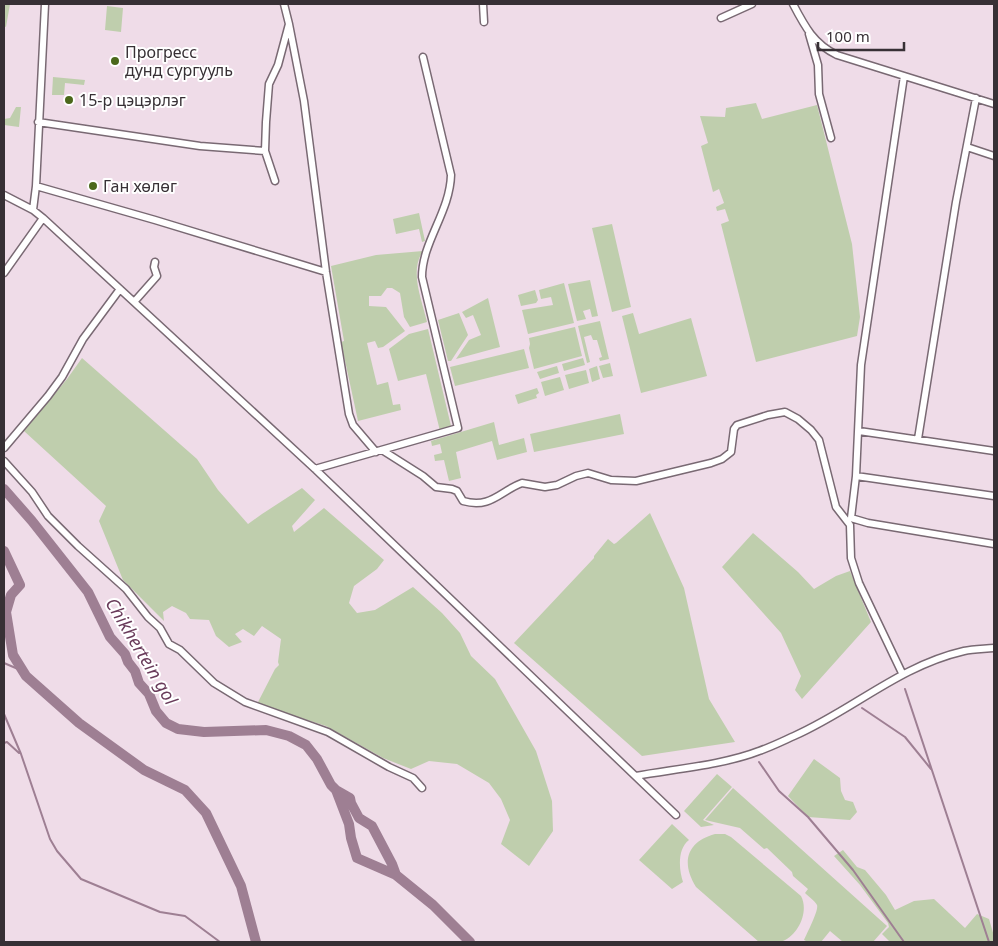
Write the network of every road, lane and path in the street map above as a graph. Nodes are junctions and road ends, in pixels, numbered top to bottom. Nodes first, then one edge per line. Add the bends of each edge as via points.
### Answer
1 (45, 4) edge
2 (284, 4) edge
3 (483, 4) edge
4 (752, 4) edge
5 (793, 4) edge
6 (721, 18) dead end
7 (484, 22) dead end
8 (289, 24) junction
9 (809, 32) junction
10 (423, 57) dead end
11 (904, 76) junction
12 (976, 98) junction
13 (994, 104) edge
14 (38, 122) junction
15 (830, 138) dead end
16 (967, 147) junction
17 (265, 151) junction
18 (994, 156) edge
19 (275, 181) dead end
20 (36, 186) junction
21 (4, 195) edge
22 (33, 210) junction
23 (43, 218) junction
24 (155, 262) dead end
25 (326, 272) junction
26 (4, 273) edge
27 (120, 289) junction
28 (134, 302) junction
29 (859, 431) junction
30 (918, 439) junction
31 (4, 448) edge
32 (379, 451) junction
33 (994, 451) edge
34 (4, 461) edge
35 (315, 469) junction
36 (856, 476) junction
37 (994, 496) edge
38 (851, 521) junction
39 (994, 544) edge
40 (994, 648) edge
41 (902, 673) junction
42 (636, 776) junction
43 (422, 788) dead end
44 (676, 815) dead end

1 - 14 street
2 - 8 street
3 - 7 street
4 - 6 street
5 - 9 street
8 - 17 street via 269,84
8 - 25 street via 304,101
9 - 11 street via 837,56
9 - 15 street
10 - 32 street via 451,175 451,188 422,266 422,277 458,428
11 - 12 street
11 - 29 street via 861,365
12 - 13 street
12 - 16 street
14 - 17 street via 200,146
14 - 20 street
16 - 18 street
16 - 30 street
17 - 19 street
20 - 22 street
20 - 25 street
21 - 22 street
22 - 23 street
23 - 26 street
23 - 27 street
24 - 28 street via 157,276
25 - 32 street via 349,414 353,425
27 - 28 street
27 - 31 street via 83,339 62,377
28 - 35 street
29 - 30 street
29 - 36 street
30 - 33 street
32 - 35 street
32 - 38 street via 436,487 457,491 463,501 483,502 498,498 522,483 545,487 588,474 636,481 711,463 731,452 737,425 785,412 798,419 818,440 836,507
34 - 43 street via 48,516 126,589 160,628 169,644 180,650 214,683 245,702 328,732 413,778
35 - 42 street
36 - 37 street
36 - 38 street
38 - 39 street
38 - 41 street via 851,558 859,583
40 - 41 street via 966,650
41 - 42 street via 823,722 758,752
42 - 44 street

